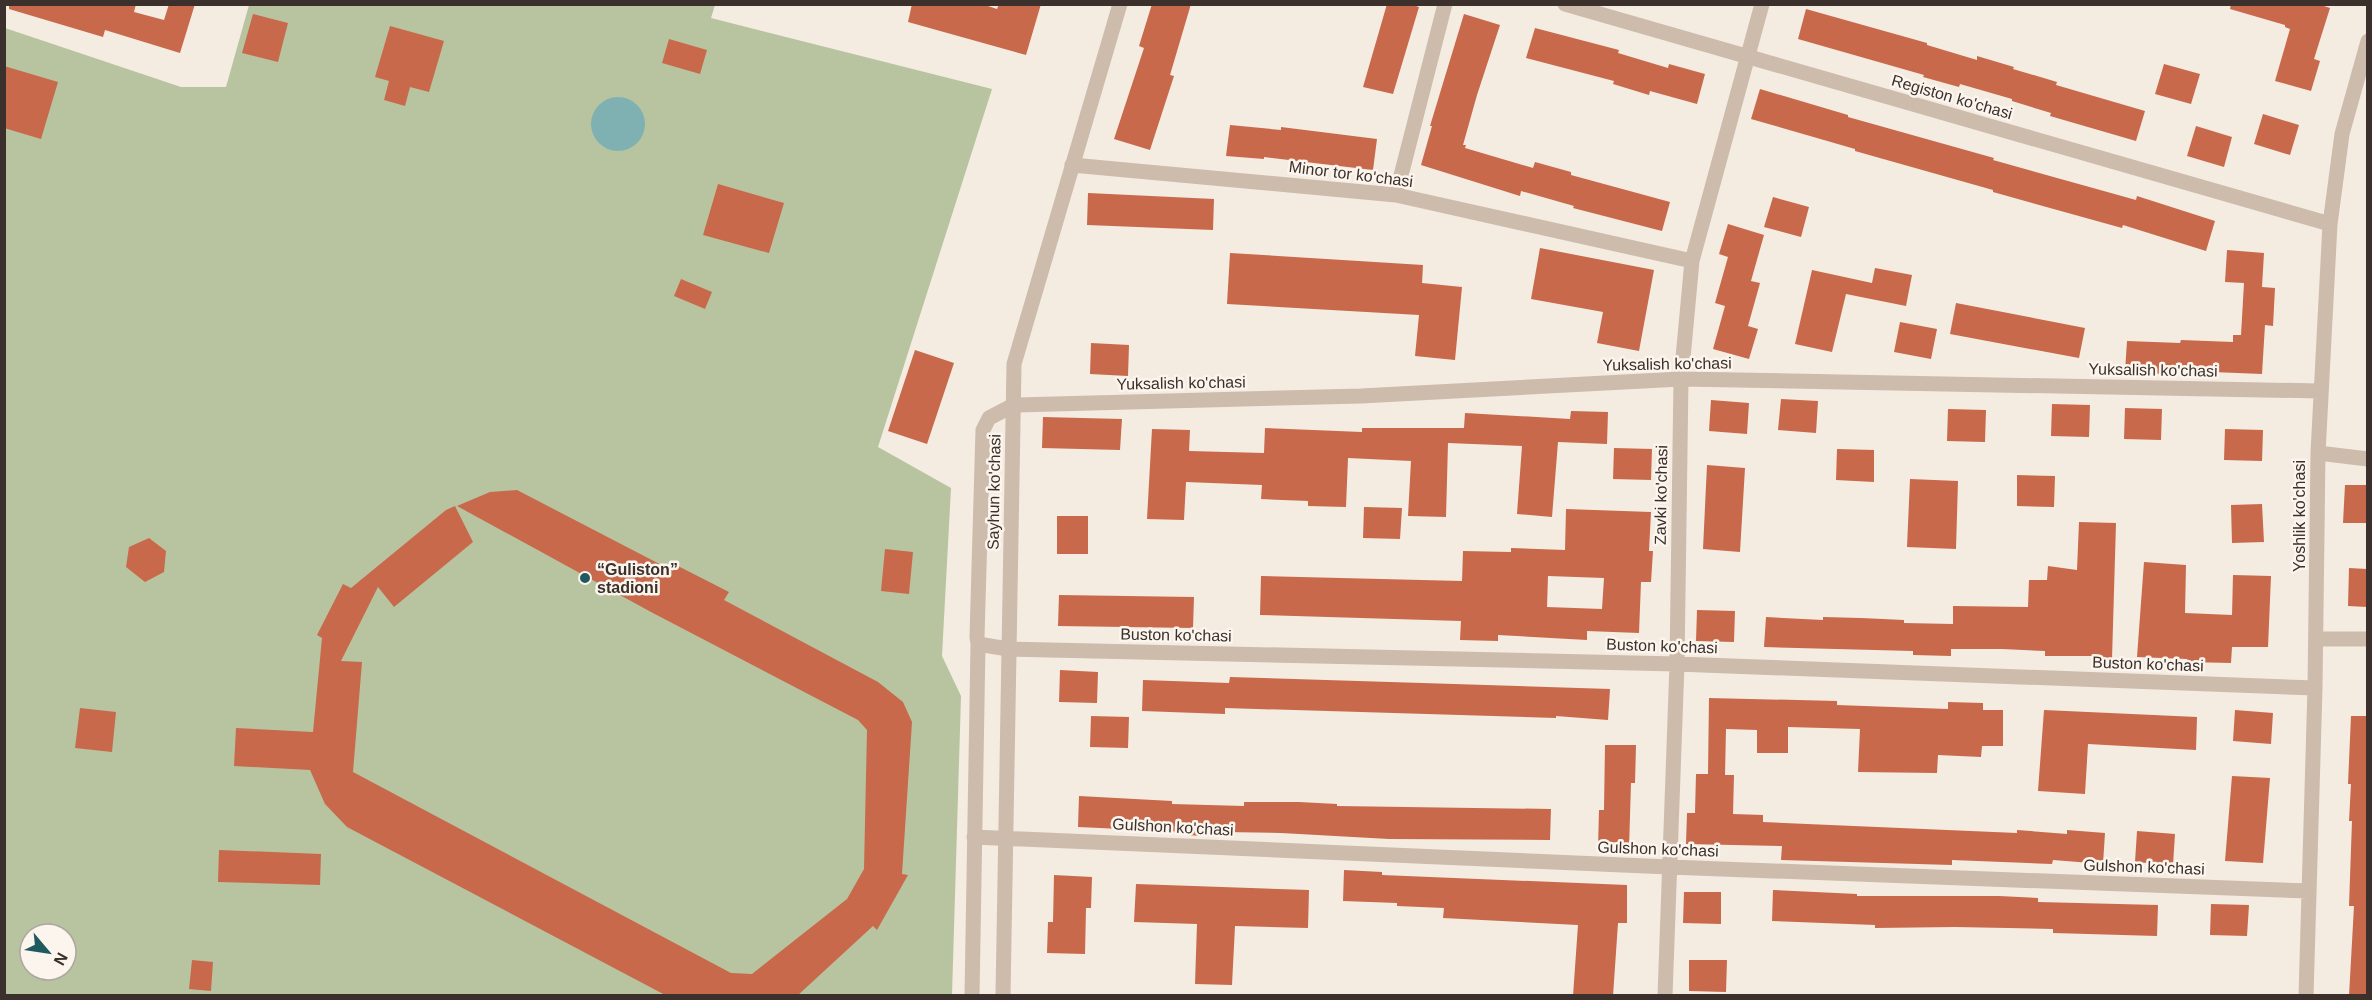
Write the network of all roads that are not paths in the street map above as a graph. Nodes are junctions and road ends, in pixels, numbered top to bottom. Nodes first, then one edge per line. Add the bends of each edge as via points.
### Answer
1 (1120, 4) edge
2 (1445, 4) edge
3 (1565, 4) edge
4 (1762, 4) edge
5 (2367, 41) edge
6 (1747, 57) junction
7 (2363, 75) edge
8 (1072, 165) junction
9 (1396, 195) junction
10 (2330, 224) junction
11 (1692, 261) junction
12 (1681, 379) junction
13 (2320, 392) junction
14 (1014, 405) junction
15 (2318, 453) junction
16 (2367, 459) edge
17 (2316, 639) junction
18 (2367, 639) edge
19 (978, 644) junction
20 (1008, 649) junction
21 (1677, 664) junction
22 (2315, 688) junction
23 (974, 837) junction
24 (1006, 838) junction
25 (1669, 867) junction
26 (2309, 891) junction
27 (972, 996) edge
28 (1003, 996) edge
29 (1665, 996) edge
30 (2306, 996) edge

1 - 8 street, Sayhun ko'chasi
2 - 9 street
3 - 6 street, Registon ko'chasi
4 - 6 street, Zavki ko'chasi
5 - 7 street, Yoshlik ko'chasi
6 - 10 street, Registon ko'chasi
6 - 11 street, Zavki ko'chasi
7 - 10 street, Yoshlik ko'chasi via 2342,134
8 - 9 street, Minor tor ko'chasi
8 - 14 street, Sayhun ko'chasi via 1014,364
9 - 11 street, Minor tor ko'chasi
10 - 13 street, Yoshlik ko'chasi
11 - 12 street, Zavki ko'chasi
12 - 13 street, Yuksalish ko'chasi
12 - 14 street, Yuksalish ko'chasi via 1362,396
12 - 21 street, Zavki ko'chasi
13 - 15 street, Yoshlik ko'chasi
14 - 19 street via 989,418 983,430
14 - 20 street, Sayhun ko'chasi
15 - 16 street
15 - 17 street, Yoshlik ko'chasi
17 - 18 street
17 - 22 street, Yoshlik ko'chasi
19 - 20 street, Buston ko'chasi
19 - 23 street
20 - 21 street, Buston ko'chasi
20 - 24 street, Sayhun ko'chasi
21 - 22 street, Buston ko'chasi
21 - 25 street, Zavki ko'chasi
22 - 26 street, Yoshlik ko'chasi
23 - 24 street, Gulshon ko'chasi
23 - 27 street
24 - 25 street, Gulshon ko'chasi
24 - 28 street, Sayhun ko'chasi
25 - 26 street, Gulshon ko'chasi
25 - 29 street, Zavki ko'chasi
26 - 30 street, Yoshlik ko'chasi

